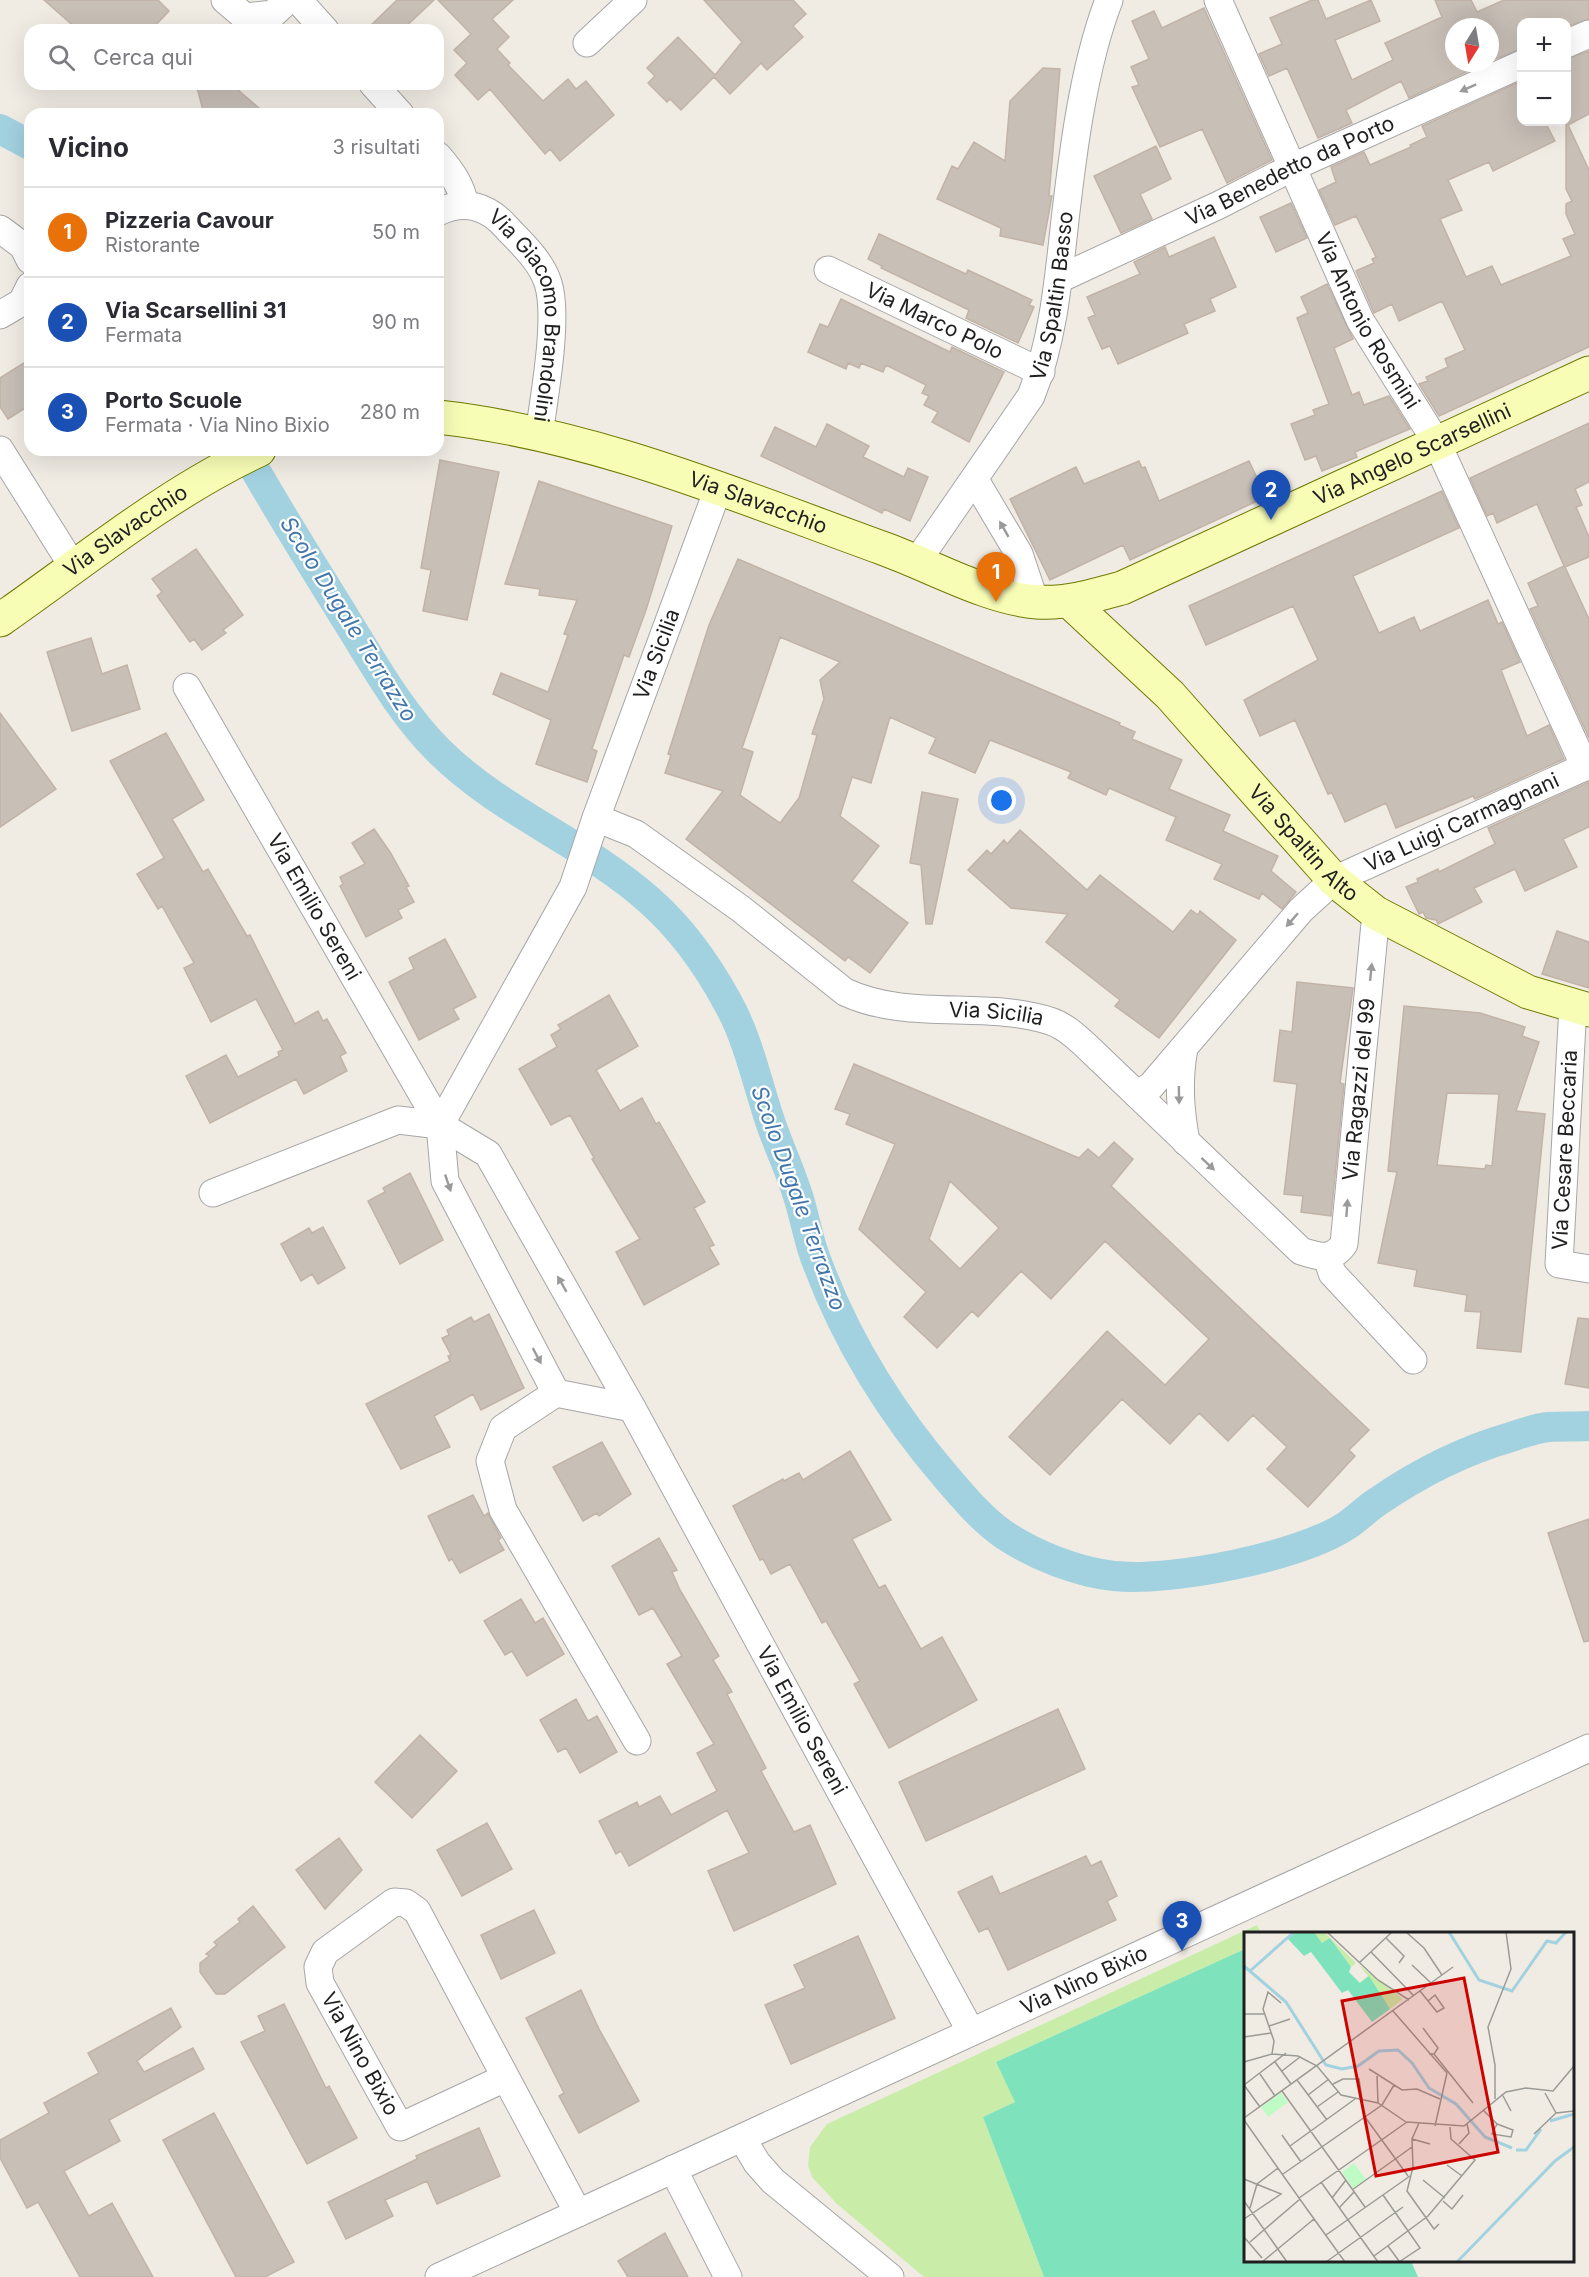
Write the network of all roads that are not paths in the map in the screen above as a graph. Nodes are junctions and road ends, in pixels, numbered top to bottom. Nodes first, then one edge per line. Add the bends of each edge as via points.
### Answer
1 (225, 0) edge
2 (288, 0) edge
3 (298, 0) edge
4 (633, 0) edge
5 (1109, 0) edge
6 (1218, 0) edge
7 (320, 24) edge
8 (1589, 34) edge
9 (1571, 42) edge
10 (587, 44) dead end
11 (1517, 66) edge
12 (378, 90) edge
13 (395, 108) edge
14 (444, 164) edge
15 (1293, 167) junction
16 (465, 205) junction
17 (444, 209) edge
18 (0, 229) edge
19 (24, 248) edge
20 (828, 270) dead end
21 (1059, 279) junction
22 (24, 298) edge
23 (0, 315) edge
24 (1041, 372) junction
25 (1589, 373) edge
26 (444, 418) edge
27 (539, 434) junction
28 (1437, 443) junction
29 (0, 450) edge
30 (246, 456) edge
31 (975, 480) junction
32 (718, 489) junction
33 (918, 561) junction
34 (74, 568) junction
35 (1035, 602) junction
36 (1070, 602) junction
37 (0, 620) edge
38 (187, 687) dead end
39 (1587, 766) edge
40 (593, 826) junction
41 (1334, 879) junction
42 (1376, 914) junction
43 (1581, 1008) edge
44 (1184, 1048) junction
45 (1137, 1094) junction
46 (440, 1125) junction
47 (1186, 1142) junction
48 (213, 1193) dead end
49 (1327, 1257) junction
50 (1589, 1269) edge
51 (1413, 1360) dead end
52 (556, 1393) junction
53 (632, 1408) junction
54 (637, 1741) dead end
55 (1589, 1748) edge
56 (971, 2032) junction
57 (505, 2078) junction
58 (742, 2138) junction
59 (673, 2169) junction
60 (578, 2213) junction
61 (439, 2277) edge
62 (728, 2277) edge
63 (890, 2277) edge

1 - 2 street via 245,17 273,14
3 - 7 street
4 - 10 street
5 - 21 street, Via Spaltin Basso via 1085,92
6 - 15 street, Via Antonio Rosmini
8 - 9 street
11 -> 15 street, Via Benedetto da Porto
12 - 13 street
14 - 16 street, Via Giacomo Brandolini via 462,189
15 - 21 street, Via Benedetto da Porto
15 - 28 street, Via Antonio Rosmini via 1360,320
16 - 17 street
16 - 27 street, Via Giacomo Brandolini via 495,214 536,259 548,284 552,309
18 - 19 street
20 - 24 street, Via Marco Polo
21 - 24 street, Via Spaltin Basso
22 - 23 street
24 - 31 street, Via Spaltin Basso via 1031,396
25 - 28 street, Via Angelo Scarsellini
26 - 27 street, Via Slavacchio
27 - 32 street, Via Slavacchio via 633,459
28 - 36 street, Via Angelo Scarsellini via 1122,588
28 - 39 street, Via Antonio Rosmini
29 - 34 street
30 - 34 street, Via Slavacchio via 121,530
31 - 33 street, Via Spaltin Basso
35 -> 31 street via 1019,554
32 - 33 street, Via Slavacchio
32 - 40 street, Via Sicilia
33 - 35 street, Via Slavacchio via 990,591
34 - 37 street, Via Slavacchio
35 - 36 street, Via Slavacchio
36 - 41 street, Via Spaltin Alto via 1170,695
38 - 46 street, Via Emilio Sereni
39 - 41 street, Via Luigi Carmagnani
40 - 45 street, Via Sicilia via 636,834 741,909 845,992 877,1004 1014,1013 1052,1022 1082,1042
40 - 46 street, Via Sicilia via 573,887
41 - 42 street, Via Spaltin Alto
41 -> 44 street via 1301,910
42 - 43 street, Via Spaltin Alto via 1528,992
49 -> 42 street, Via Ragazzi del 99 via 1338,1253 1344,1244
43 - 50 street, Via Cesare Beccaria via 1559,1264
44 - 45 street via 1151,1086
44 -> 47 street via 1179,1098
45 - 47 street
46 - 48 street via 398,1120
46 -> 52 street, Via Emilio Sereni via 445,1181
53 -> 46 street, Via Emilio Sereni via 488,1154
47 -> 49 street via 1301,1251
49 - 51 street via 1332,1273
52 - 53 street
52 - 54 street via 502,1428 490,1461 503,1510
53 - 56 street, Via Emilio Sereni
55 - 56 street, Via Nino Bixio
56 - 58 street, Via Nino Bixio
57 - 57 street, Via Nino Bixio via 417,1911 406,1903 394,1902 325,1952 318,1967 320,1983 400,2127
57 - 60 street, Via Nino Bixio
58 - 59 street, Via Nino Bixio
58 - 63 street via 773,2181
59 - 60 street, Via Nino Bixio
59 - 62 street
60 - 61 street, Via Nino Bixio

